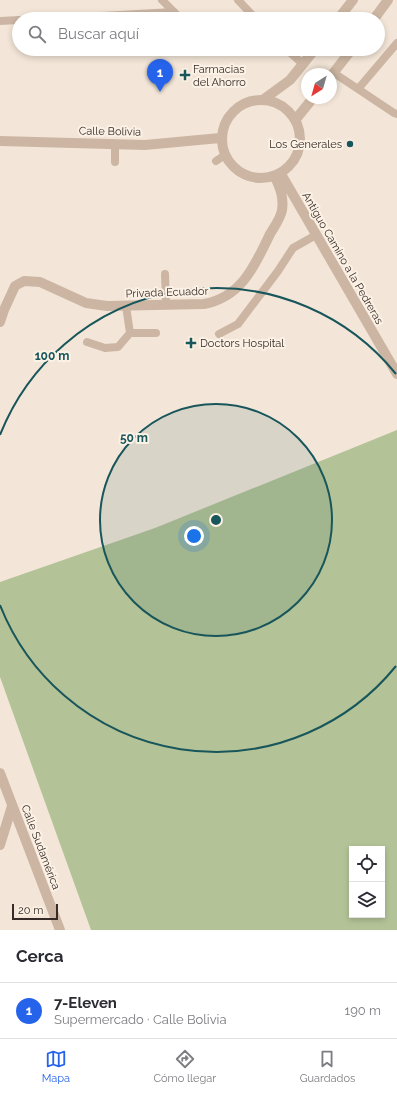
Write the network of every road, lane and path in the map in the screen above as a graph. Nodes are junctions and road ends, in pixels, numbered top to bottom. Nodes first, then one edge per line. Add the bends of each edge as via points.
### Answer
1 (162, 0) edge
2 (238, 0) edge
3 (388, 0) edge
4 (348, 2) edge
5 (174, 12) edge
6 (249, 12) edge
7 (342, 12) edge
8 (379, 12) edge
9 (12, 20) edge
10 (0, 21) edge
11 (397, 43) edge
12 (294, 56) edge
13 (309, 56) edge
14 (347, 56) edge
15 (303, 64) junction
16 (337, 69) edge
17 (337, 78) edge
18 (358, 89) junction
19 (264, 99) junction
20 (308, 104) edge
21 (397, 114) edge
22 (296, 119) junction
23 (220, 138) junction
24 (0, 141) edge
25 (115, 144) junction
26 (115, 162) dead end
27 (278, 176) junction
28 (316, 235) junction
29 (165, 274) dead end
30 (166, 304) junction
31 (126, 306) junction
32 (0, 322) edge
33 (130, 333) junction
34 (156, 333) dead end
35 (220, 334) dead end
36 (87, 342) dead end
37 (397, 374) edge
38 (0, 773) edge
39 (12, 806) junction
40 (0, 845) edge
41 (60, 930) edge

1 - 5 lane
2 - 6 lane
3 - 8 street
4 - 7 street
9 - 10 lane
11 - 18 lane
12 - 15 lane
13 - 15 street
14 - 16 street
15 - 19 street via 290,80
17 - 18 lane
18 - 21 lane
19 - 22 street via 277,104
19 - 23 street via 242,104 232,112 225,120
20 - 22 street
22 - 27 street via 300,130 297,156
23 - 25 street, Calle Bolivia
23 - 27 street via 220,158 237,170 261,179
24 - 25 street, Calle Bolivia
25 - 26 lane
27 - 28 street, Antiguo Camino a la Pedreras
27 - 30 street, Privada Ecuador via 282,211 256,264 241,284 230,294 214,302
28 - 35 lane via 293,248 238,324
28 - 37 street, Antiguo Camino a la Pedreras
29 - 30 lane
30 - 31 street, Privada Ecuador
31 - 32 street, Privada Ecuador via 86,303 40,282 24,281 15,286
31 - 33 lane
33 - 34 lane
33 - 36 lane via 118,347 105,348
38 - 39 street, Calle Sudamérica
39 - 40 street
39 - 41 street, Calle Sudamérica

